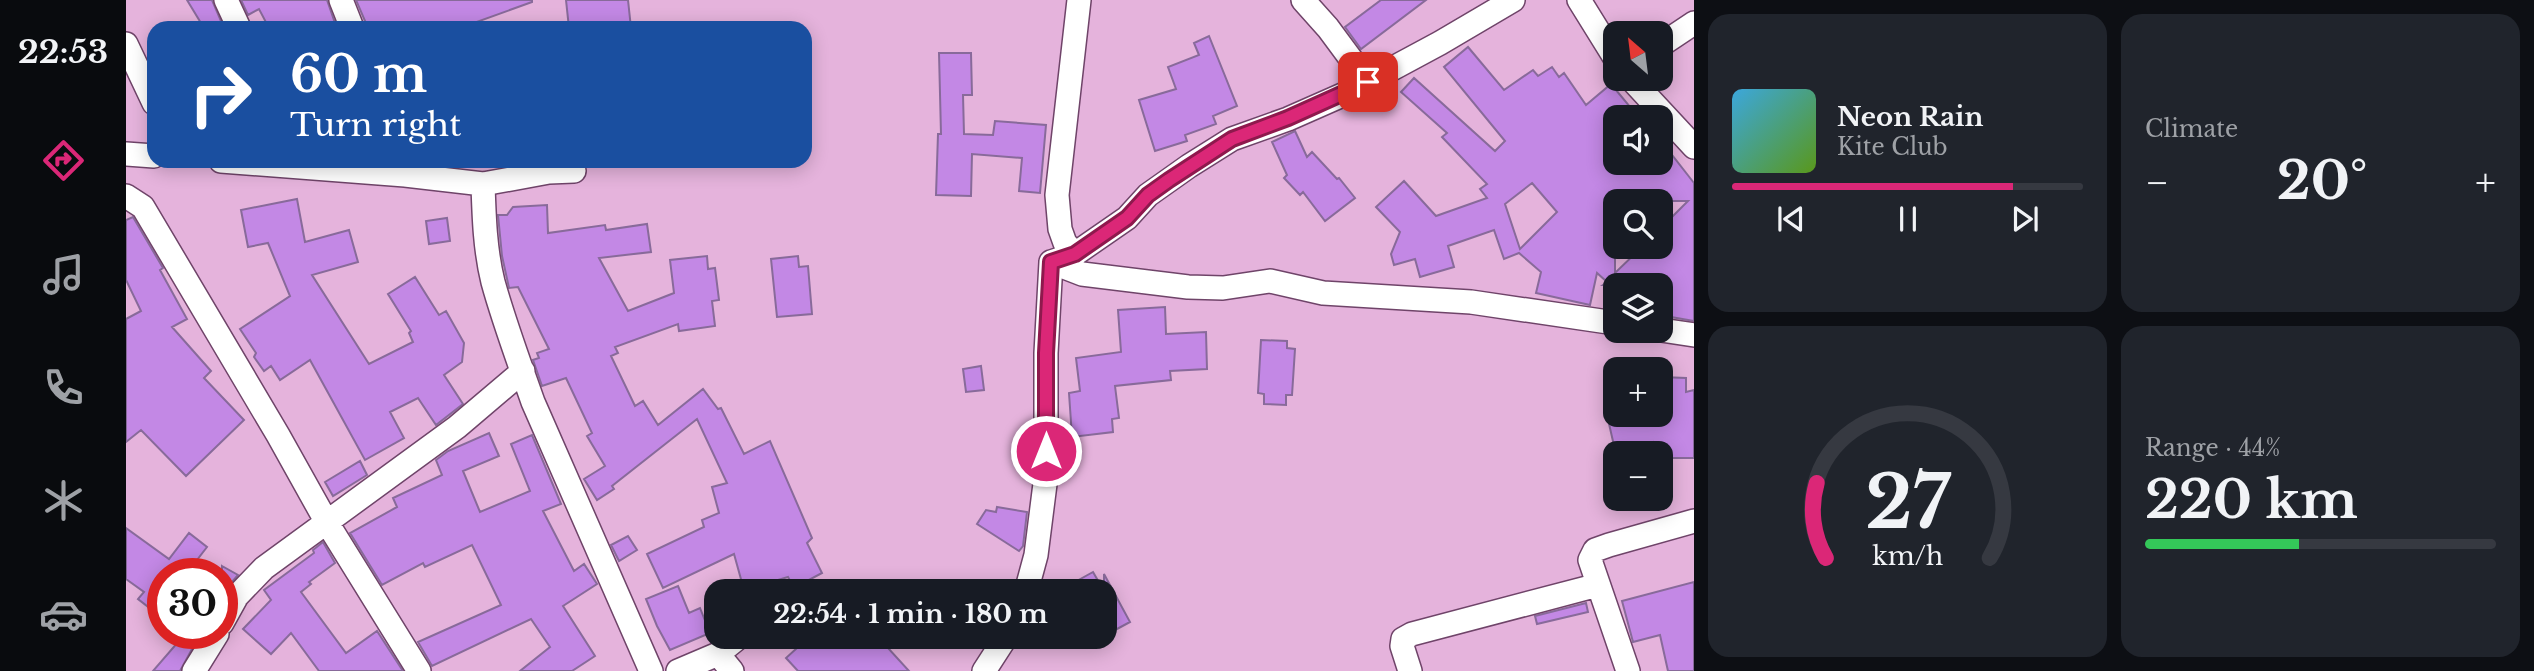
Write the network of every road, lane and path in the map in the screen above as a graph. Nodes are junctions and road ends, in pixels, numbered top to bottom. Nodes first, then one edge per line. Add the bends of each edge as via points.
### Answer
1 (226, 0) edge
2 (341, 0) edge
3 (1079, 0) edge
4 (1303, 0) edge
5 (1513, 0) edge
6 (1579, 0) edge
7 (236, 21) edge
8 (349, 21) edge
9 (1694, 23) edge
10 (1673, 38) edge
11 (1603, 39) edge
12 (126, 44) edge
13 (1368, 82) junction
14 (147, 88) edge
15 (1642, 91) edge
16 (1694, 147) edge
17 (126, 154) edge
18 (147, 156) edge
19 (403, 168) edge
20 (544, 168) edge
21 (554, 168) edge
22 (574, 171) dead end
23 (483, 184) junction
24 (126, 196) edge
25 (1075, 254) junction
26 (1051, 262) junction
27 (1603, 321) edge
28 (1673, 332) edge
29 (1694, 335) edge
30 (523, 371) junction
31 (326, 521) junction
32 (1694, 521) edge
33 (1030, 579) edge
34 (1598, 585) junction
35 (238, 595) edge
36 (208, 649) edge
37 (998, 649) edge
38 (725, 662) edge
39 (194, 671) edge
40 (419, 671) edge
41 (651, 671) edge
42 (678, 671) edge
43 (984, 671) edge
44 (1410, 671) edge
45 (1628, 671) edge

1 - 7 street
2 - 8 street
3 - 25 street via 1057,195 1060,229
4 - 13 street
5 - 13 street
6 - 11 street
9 - 10 street
12 - 14 street
13 - 25 street via 1232,139 1158,188 1127,218
15 - 16 street
17 - 18 street
19 - 23 street
20 - 23 street
21 - 22 street
23 - 30 street via 493,279
24 - 31 street via 143,207
25 - 26 street
26 - 27 street via 1082,274 1188,287 1223,288 1270,281 1323,293 1471,302
26 - 33 street via 1046,476
28 - 29 street
30 - 31 street via 457,427
30 - 41 street
31 - 35 street via 264,568
31 - 40 street
32 - 34 street via 1595,550 1590,560
34 - 44 street via 1412,634 1403,639 1402,646
34 - 45 street
36 - 39 street
37 - 43 street
38 - 42 street

